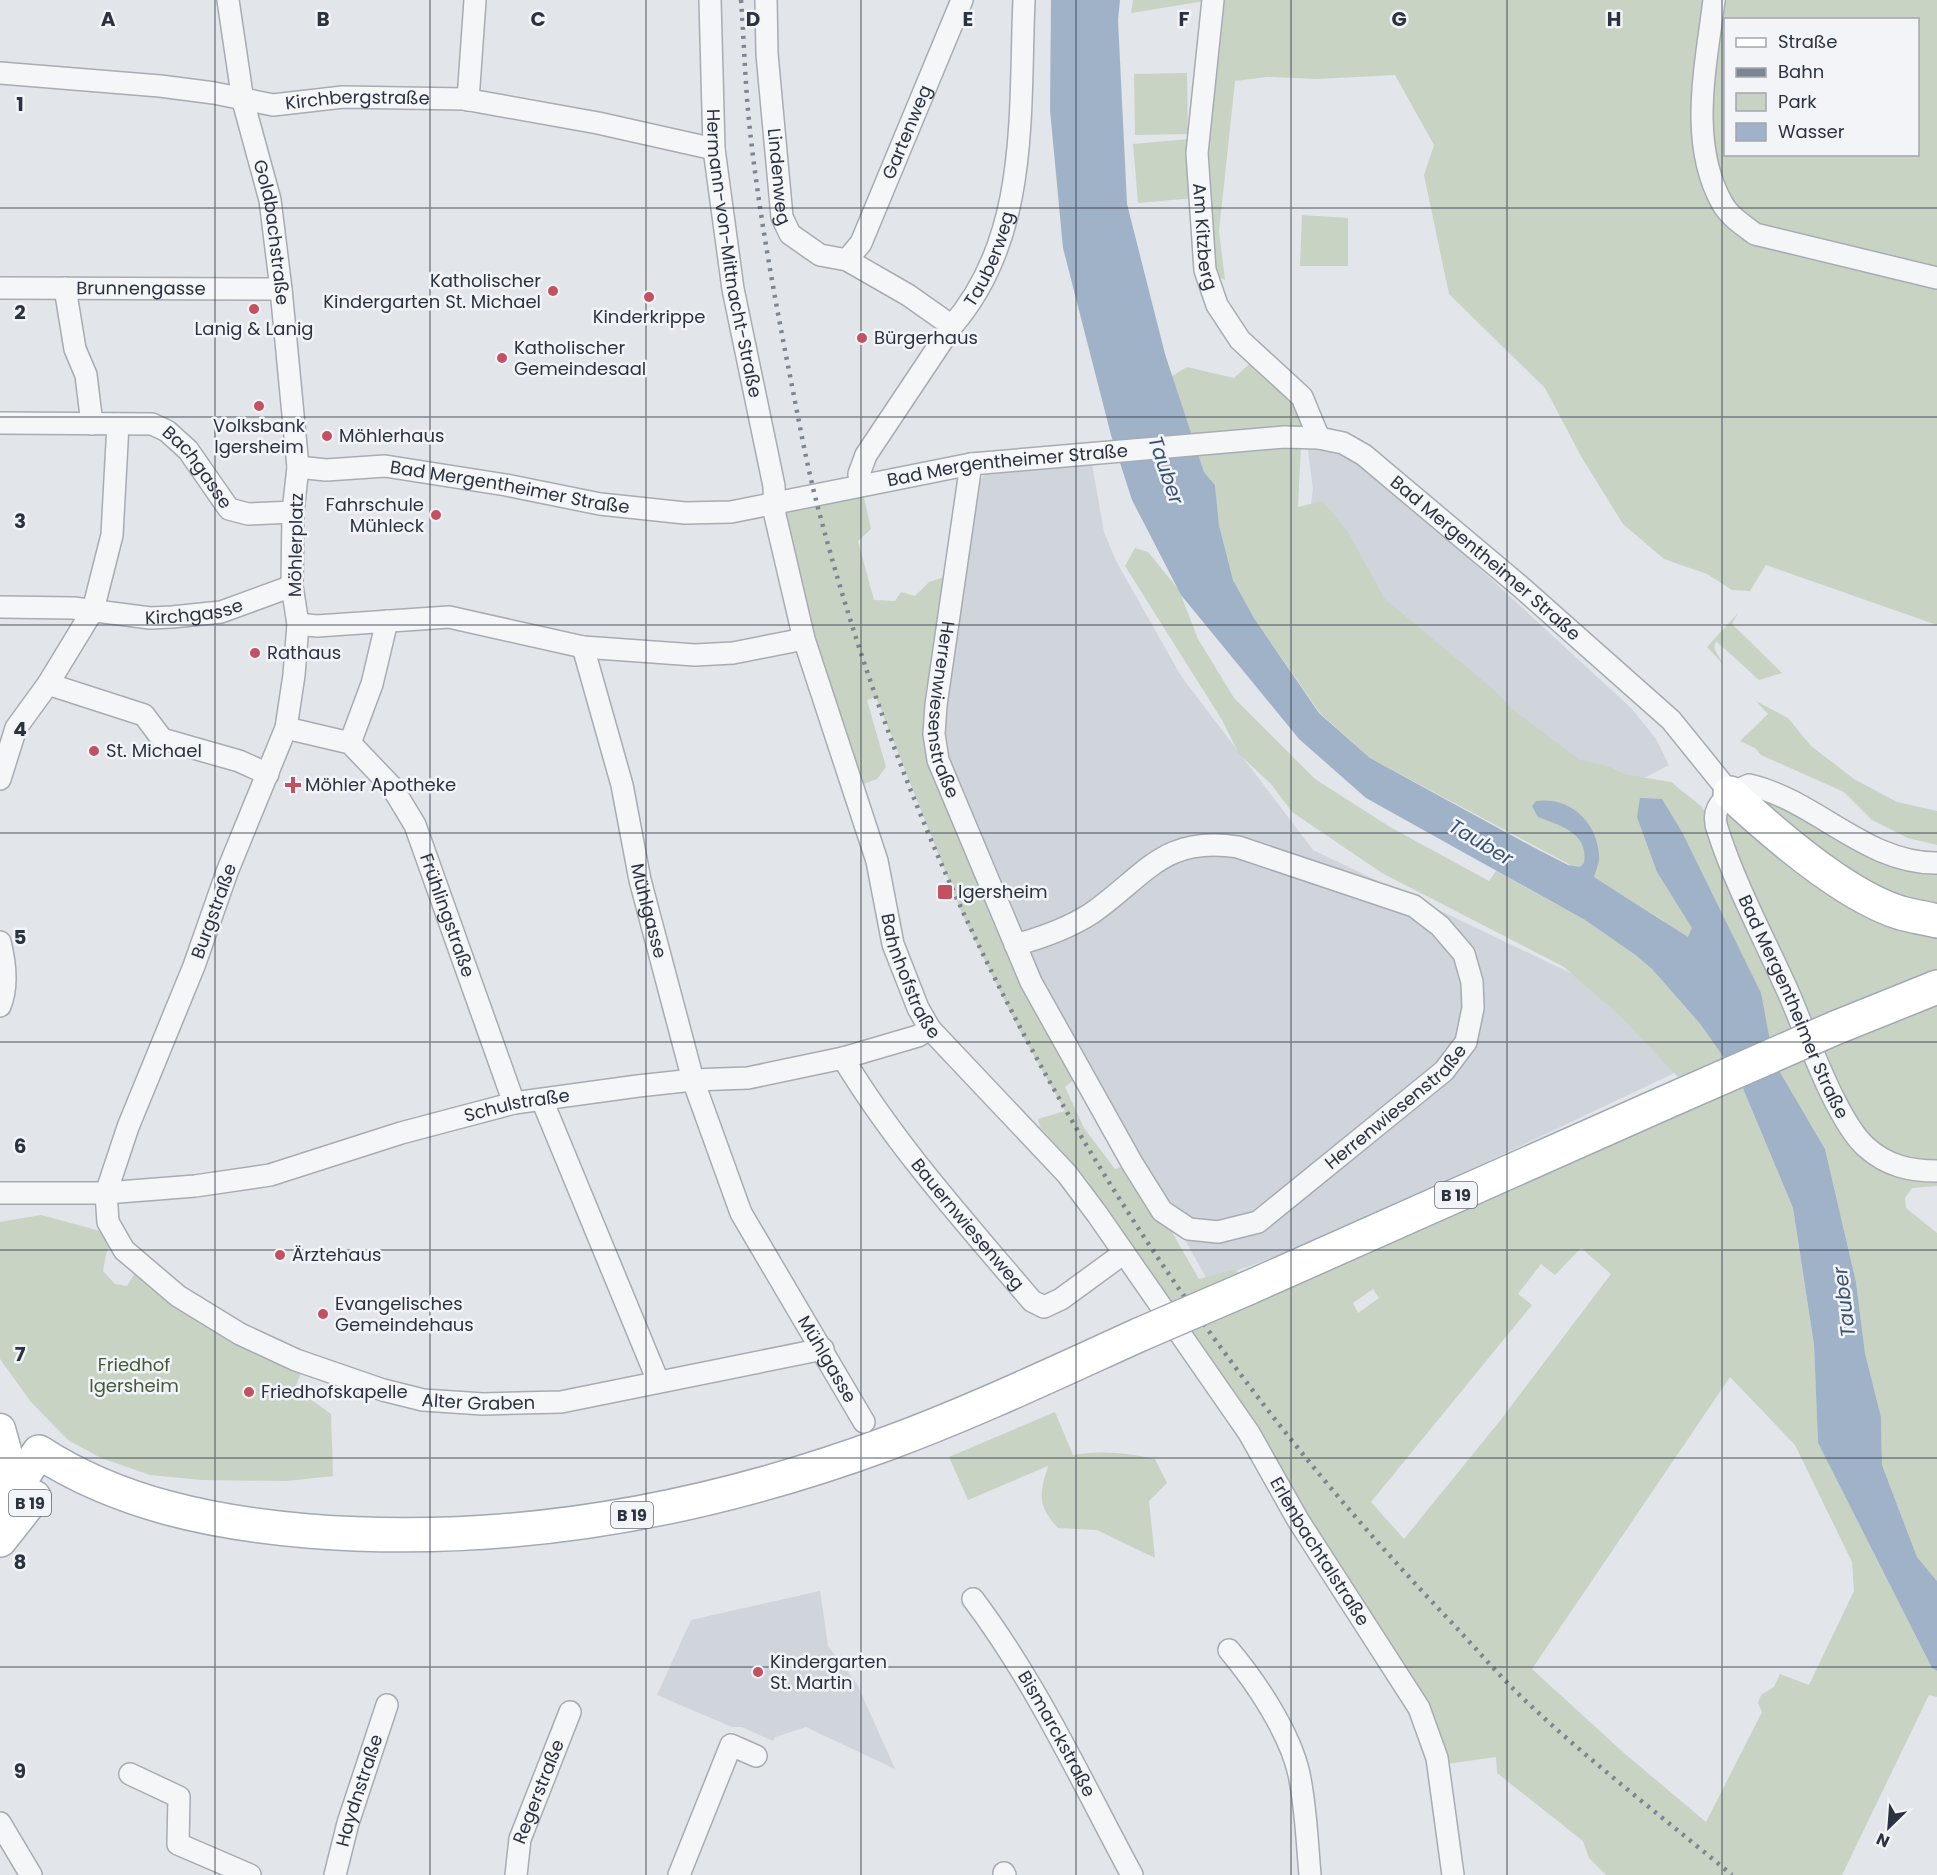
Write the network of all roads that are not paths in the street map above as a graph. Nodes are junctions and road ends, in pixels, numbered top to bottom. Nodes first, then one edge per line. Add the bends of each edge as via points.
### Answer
1 (228, 0) edge
2 (475, 0) edge
3 (710, 0) edge
4 (766, 0) edge
5 (962, 0) edge
6 (1024, 0) edge
7 (1213, 0) edge
8 (1714, 0) edge
9 (0, 73) edge
10 (468, 100) junction
11 (243, 101) junction
12 (714, 149) junction
13 (847, 260) junction
14 (1937, 278) edge
15 (0, 288) edge
16 (65, 288) junction
17 (281, 290) junction
18 (952, 326) junction
19 (0, 423) edge
20 (92, 424) junction
21 (118, 424) junction
22 (1319, 438) junction
23 (971, 464) junction
24 (298, 467) junction
25 (861, 485) junction
26 (774, 504) junction
27 (293, 512) junction
28 (292, 586) junction
29 (0, 607) edge
30 (93, 610) junction
31 (387, 621) junction
32 (298, 624) junction
33 (804, 639) junction
34 (583, 647) junction
35 (48, 684) junction
36 (8, 726) edge
37 (286, 728) junction
38 (350, 743) junction
39 (268, 774) junction
40 (0, 779) edge
41 (1730, 793) junction
42 (1937, 863) edge
43 (1937, 921) edge
44 (0, 942) edge
45 (1015, 945) junction
46 (1937, 987) edge
47 (0, 1006) edge
48 (930, 1029) junction
49 (843, 1058) junction
50 (693, 1080) junction
51 (542, 1100) junction
52 (514, 1103) junction
53 (1937, 1171) edge
54 (0, 1193) edge
55 (106, 1193) junction
56 (1124, 1254) junction
57 (823, 1349) junction
58 (658, 1381) junction
59 (0, 1420) edge
60 (864, 1422) dead end
61 (0, 1428) edge
62 (48, 1458) junction
63 (5, 1502) edge
64 (0, 1540) edge
65 (973, 1599) dead end
66 (1229, 1650) dead end
67 (387, 1705) dead end
68 (570, 1712) dead end
69 (756, 1756) dead end
70 (130, 1774) dead end
71 (0, 1823) edge
72 (31, 1875) edge
73 (250, 1875) edge
74 (335, 1875) edge
75 (516, 1875) edge
76 (679, 1875) edge
77 (1132, 1875) edge
78 (1310, 1875) edge
79 (1453, 1875) edge

1 - 11 street, Goldbachstraße
2 - 10 street
3 - 12 street, Hermann-von-Mittnacht-Straße
4 - 13 street, Lindenweg via 782,217 790,234 820,255
5 - 13 street, Gartenweg via 861,243
6 - 18 street, Tauberweg via 1013,196 988,275
7 - 22 street, Am Kitzberg via 1197,153 1205,270 1217,304 1240,340 1302,397
8 - 14 street via 1702,146 1723,204 1755,234
9 - 11 street, Kirchbergstraße via 171,87
10 - 11 street, Kirchbergstraße via 344,97 273,105
10 - 12 street, Kirchbergstraße
11 - 17 street, Goldbachstraße via 270,200
12 - 26 street, Hermann-von-Mittnacht-Straße via 733,289 774,486
13 - 18 street, Lindenweg
15 - 16 street, Brunnengasse
16 - 17 street, Brunnengasse
16 - 20 street via 75,349 86,375
17 - 24 street, Goldbachstraße
18 - 25 street, Tauberweg via 870,447 859,474
19 - 20 street, Bachgasse
20 - 21 street, Bachgasse
21 - 27 street, Bachgasse via 152,424 167,431 188,450 229,509 248,514
21 - 30 street via 112,535
22 - 23 street, Bad Mergentheimer Straße via 1284,437
22 - 41 street, Bad Mergentheimer Straße via 1343,443 1364,455 1512,579 1671,720
23 - 25 street, Bad Mergentheimer Straße
23 - 45 street, Herrenwiesenstraße via 934,734 947,788
24 - 26 street, Bad Mergentheimer Straße via 326,470 385,466 600,504 685,513 731,512
24 - 27 street, Möhlerplatz
25 - 26 street, Bad Mergentheimer Straße
26 - 33 street, Bahnhofstraße
27 - 28 street, Möhlerplatz
28 - 30 street, Kirchgasse via 208,614 150,618
28 - 32 street, Möhlerplatz
29 - 30 street, Kirchgasse via 36,599
30 - 35 street
31 - 32 street
31 - 34 street via 449,617
31 - 38 street via 372,684
32 - 37 street, Burgstraße
33 - 34 street via 695,655
33 - 48 street, Bahnhofstraße via 877,861 893,944
34 - 50 street, Mühlgasse via 622,785 640,880
35 - 36 street
35 - 39 street via 144,715 162,739 239,761
36 - 40 street
37 - 38 street
37 - 39 street, Burgstraße
38 - 52 street, Frühlingstraße via 392,787 415,825
39 - 55 street, Burgstraße via 128,1127
41 - 42 street via 1749,785 1761,788 1820,815 1897,859
41 - 43 main road via 1777,837 1857,893 1899,912
41 - 53 street, Bad Mergentheimer Straße via 1716,812 1716,829 1827,1082 1851,1127 1865,1146 1883,1160 1904,1169
44 - 47 street via 5,984
45 - 45 street, Herrenwiesenstraße via 1042,1002 1150,1194 1162,1210 1189,1229 1218,1232 1258,1222 1444,1071 1466,1042 1473,1008 1472,982 1464,954 1440,926 1414,906 1238,847 1211,843 1160,858 1092,912 1045,937
46 - 62 main road, B 19, bridge via 1835,1028 890,1443 788,1478 652,1511 513,1531 404,1536 234,1523 179,1512 99,1484
48 - 49 street, Schulstraße
48 - 56 street, Bahnhofstraße via 1067,1174
49 - 50 street, Schulstraße via 748,1078
49 - 56 street, Bauernwiesenweg via 913,1159 1032,1301 1044,1307 1060,1299
50 - 51 street, Schulstraße
50 - 57 street, Mühlgasse via 741,1213
51 - 52 street, Schulstraße
51 - 58 street
52 - 55 street, Schulstraße via 401,1133 270,1175
54 - 55 street, Schulstraße
55 - 58 street, Alter Graben via 108,1222 124,1251 178,1296 240,1334 345,1377 423,1400 483,1404 561,1402
56 - 79 street, Erlenbachtalstraße via 1249,1432 1298,1520 1419,1708 1437,1758
57 - 58 street, Alter Graben
57 - 60 street, Mühlgasse
59 - 62 main road
61 - 63 main road via 7,1454
62 - 63 main road, B 19
62 - 64 main road, B 19 via 34,1498
65 - 77 street, Bismarckstraße via 1042,1705
66 - 78 street via 1273,1716 1299,1771
67 - 74 street, Haydnstraße
68 - 75 street, Regerstraße via 520,1839
69 - 76 street via 732,1745
70 - 73 street via 178,1797 178,1844
71 - 72 street

